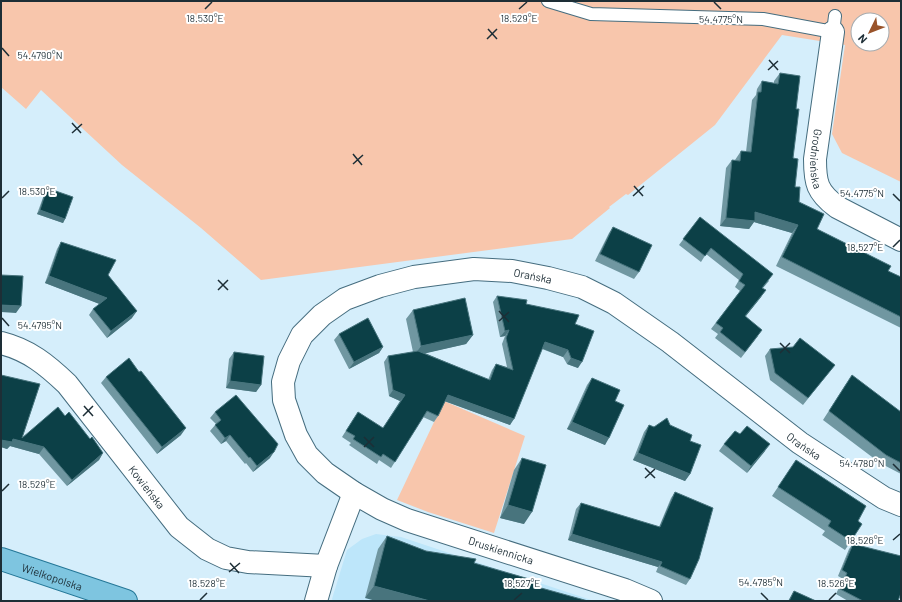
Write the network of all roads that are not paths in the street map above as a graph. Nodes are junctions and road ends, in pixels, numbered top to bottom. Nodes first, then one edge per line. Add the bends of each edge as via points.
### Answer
1 (548, 1) edge
2 (834, 24) joint
3 (901, 240) edge
4 (1, 343) edge
5 (354, 493) junction
6 (901, 505) edge
7 (1, 559) edge
8 (326, 566) junction
9 (126, 601) edge
10 (316, 601) edge
11 (651, 601) edge

1 - 2 lane via 591,14 763,19
2 - 3 street, Grodnieńska via 815,159 815,178 819,190 837,207
4 - 8 street, Kowieńska via 27,353 47,365 67,384 179,527 207,549 226,558 248,562
5 - 6 street, Orańska via 325,473 307,455 296,435 284,400 283,382 289,361 302,334 322,315 346,299 380,286 414,277 474,269 512,271 548,278 582,287 614,303 670,342 800,443 884,498
5 - 8 street
5 - 11 street, Druskiennicka via 407,520 625,590
7 - 9 main road, Wielkopolska
8 - 10 street

